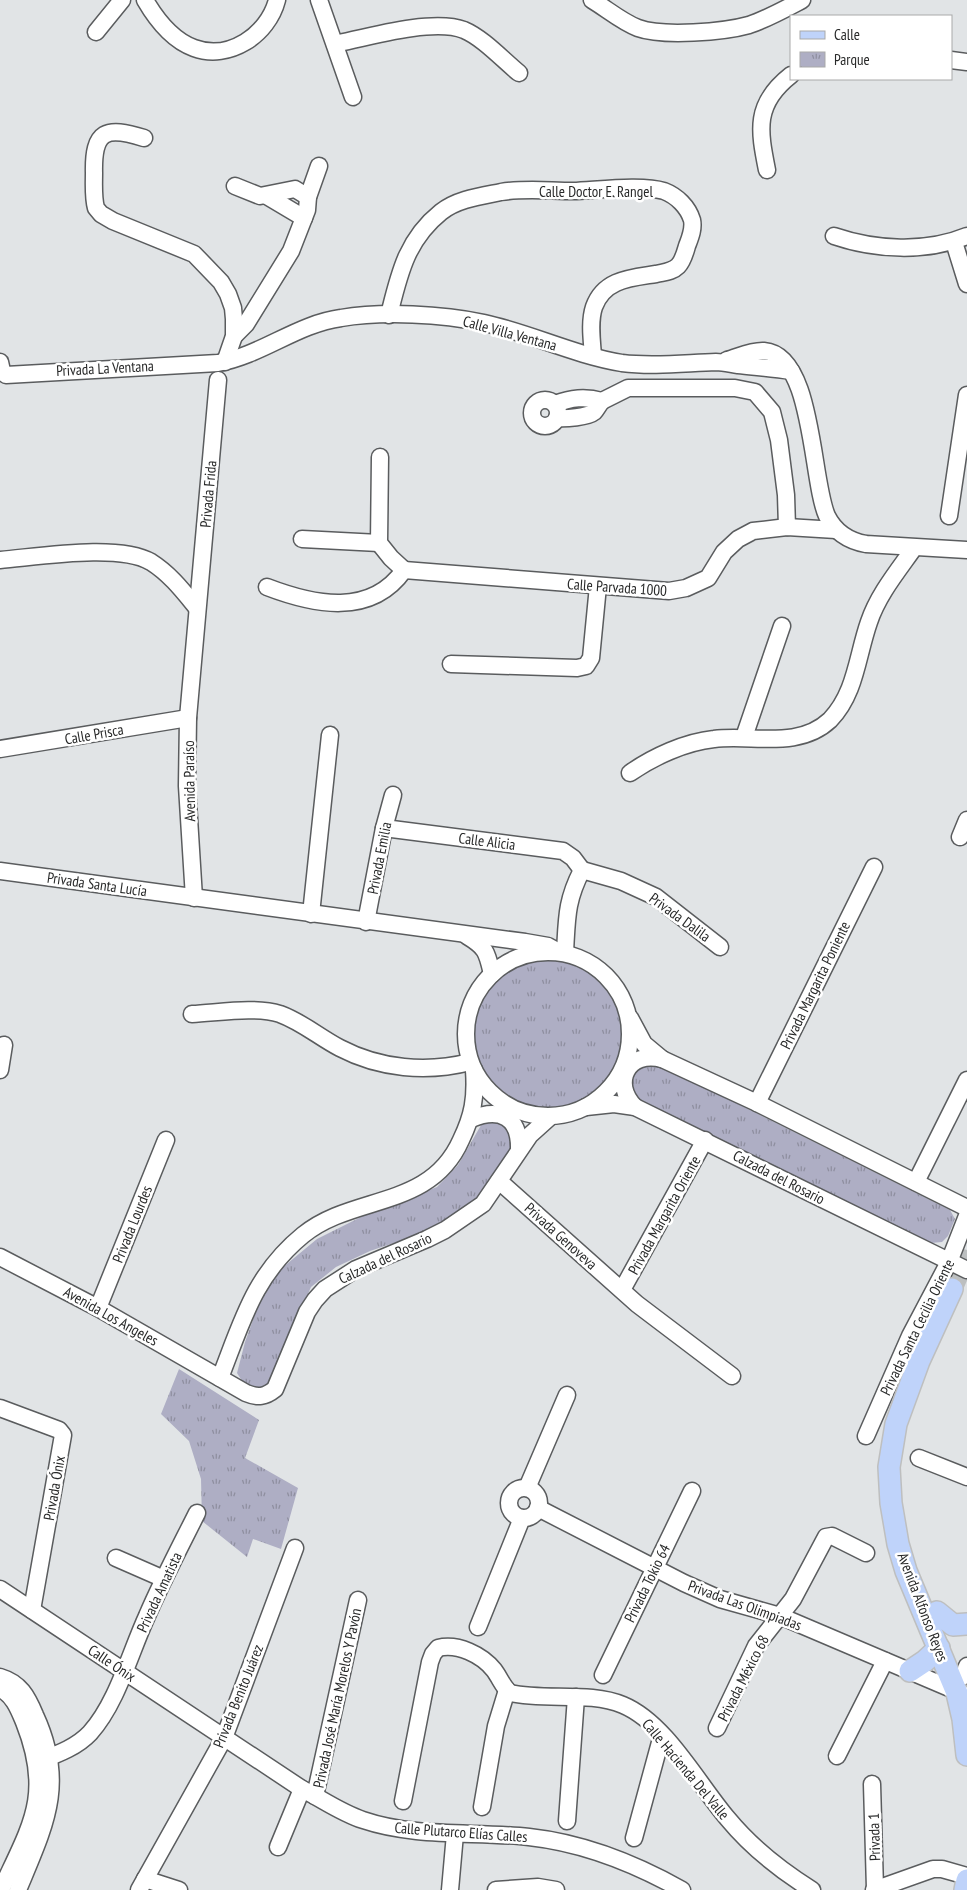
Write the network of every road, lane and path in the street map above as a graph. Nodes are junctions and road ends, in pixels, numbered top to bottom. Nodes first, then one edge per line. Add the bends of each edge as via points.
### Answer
1 (122, 0) edge
2 (145, 0) edge
3 (277, 0) edge
4 (319, 0) edge
5 (592, 0) edge
6 (802, 0) edge
7 (96, 32) dead end
8 (335, 44) junction
9 (952, 60) edge
10 (967, 62) edge
11 (519, 73) dead end
12 (790, 76) edge
13 (353, 97) dead end
14 (144, 138) dead end
15 (319, 166) dead end
16 (768, 170) dead end
17 (235, 186) dead end
18 (267, 196) junction
19 (308, 198) junction
20 (304, 218) junction
21 (834, 236) dead end
22 (960, 239) edge
23 (967, 284) edge
24 (389, 315) junction
25 (234, 336) junction
26 (593, 356) junction
27 (0, 362) edge
28 (222, 363) junction
29 (218, 380) dead end
30 (967, 395) edge
31 (556, 411) dead end
32 (965, 423) edge
33 (380, 458) dead end
34 (949, 516) dead end
35 (787, 527) junction
36 (836, 530) junction
37 (302, 539) dead end
38 (380, 543) junction
39 (914, 548) junction
40 (967, 550) edge
41 (0, 560) edge
42 (404, 570) junction
43 (268, 586) dead end
44 (598, 586) junction
45 (197, 608) junction
46 (782, 626) dead end
47 (450, 664) dead end
48 (188, 718) junction
49 (330, 735) dead end
50 (744, 737) junction
51 (0, 749) edge
52 (630, 773) dead end
53 (393, 795) dead end
54 (967, 820) edge
55 (384, 828) junction
56 (960, 837) dead end
57 (874, 867) dead end
58 (582, 870) junction
59 (0, 871) edge
60 (194, 898) junction
61 (311, 914) junction
62 (366, 922) junction
63 (466, 935) junction
64 (720, 947) dead end
65 (562, 952) junction
66 (492, 974) junction
67 (627, 1011) junction
68 (192, 1014) dead end
69 (4, 1045) dead end
70 (662, 1059) junction
71 (472, 1066) junction
72 (0, 1070) edge
73 (967, 1080) edge
74 (757, 1104) junction
75 (635, 1107) junction
76 (586, 1108) junction
77 (550, 1117) junction
78 (471, 1120) junction
79 (166, 1140) dead end
80 (705, 1140) junction
81 (519, 1150) junction
82 (499, 1181) junction
83 (916, 1182) junction
84 (967, 1208) edge
85 (967, 1216) edge
86 (950, 1262) junction
87 (3, 1264) edge
88 (967, 1270) edge
89 (622, 1290) junction
90 (98, 1308) junction
91 (732, 1376) dead end
92 (220, 1378) junction
93 (568, 1395) dead end
94 (0, 1408) edge
95 (866, 1436) dead end
96 (919, 1458) dead end
97 (967, 1476) edge
98 (527, 1488) junction
99 (692, 1491) dead end
100 (538, 1508) junction
101 (197, 1513) dead end
102 (522, 1518) junction
103 (295, 1548) dead end
104 (866, 1553) dead end
105 (116, 1558) dead end
106 (654, 1568) junction
107 (164, 1579) junction
108 (0, 1589) edge
109 (358, 1600) dead end
110 (32, 1610) junction
111 (937, 1612) junction
112 (780, 1616) junction
113 (967, 1624) edge
114 (478, 1627) dead end
115 (939, 1648) junction
116 (886, 1661) junction
117 (910, 1670) junction
118 (124, 1672) junction
119 (603, 1675) dead end
120 (0, 1677) edge
121 (964, 1683) edge
122 (0, 1689) edge
123 (507, 1690) junction
124 (576, 1697) junction
125 (717, 1728) dead end
126 (662, 1735) junction
127 (224, 1738) junction
128 (967, 1755) edge
129 (837, 1756) dead end
130 (43, 1760) junction
131 (872, 1784) dead end
132 (308, 1792) junction
133 (403, 1801) dead end
134 (482, 1807) dead end
135 (567, 1821) dead end
136 (455, 1834) junction
137 (634, 1838) dead end
138 (278, 1846) dead end
139 (965, 1880) edge
140 (142, 1885) edge
141 (1, 1890) edge
142 (18, 1890) edge
143 (179, 1890) edge
144 (450, 1890) edge
145 (496, 1890) edge
146 (556, 1890) edge
147 (682, 1890) edge
148 (812, 1890) edge
149 (875, 1890) edge
150 (954, 1890) edge

1 - 7 street
2 - 3 street via 177,39 193,48 210,52 226,50 257,34 269,19
4 - 8 street
5 - 6 street via 638,28 674,32 718,31 750,24
8 - 11 street via 426,26 449,26 474,36
8 - 13 street
9 - 10 street
12 - 16 street via 764,108 761,134
14 - 25 street via 111,132 96,144 96,208 104,217 183,248 205,263 228,294 233,308
15 - 19 street
17 - 18 street
18 - 19 street via 295,189
18 - 20 street
19 - 20 street
20 - 25 street via 291,250 246,324
21 - 22 street via 853,243 912,248
22 - 23 street
24 - 26 street, Calle Villa Ventana via 455,318 484,323
24 - 26 street, Calle Doctor E. Rangel via 401,270 414,240 441,212 468,199 504,192 638,189 662,190 672,194 684,204 692,223 684,256 678,266 669,271 625,279 605,289 592,318
24 - 28 street, Calle Villa Ventana via 326,321 294,332 244,357
25 - 28 street
26 - 36 street, Calle Villa Ventana via 641,365 720,362 791,371 802,392 827,516
27 - 28 street, Privada La Ventana via 6,374
29 - 45 street, Privada Frida
30 - 32 street
31 - 35 street via 569,419 590,414 602,401 628,388 735,388 754,392 772,412 779,440
32 - 34 street
33 - 38 street
35 - 36 street, Calle Parvada 1000
35 - 44 street, Calle Parvada 1000 via 746,534 724,552 708,578 678,590
36 - 39 street via 856,543
37 - 38 street
38 - 42 street
39 - 40 street
39 - 50 street via 879,598 847,697 829,720 814,732 792,738
41 - 45 street via 60,554 134,556 166,573
42 - 43 street via 385,590 349,602 302,599
42 - 44 street, Calle Parvada 1000
44 - 47 street via 591,658 586,666
45 - 48 street, Avenida Paraíso
46 - 50 street
48 - 51 street, Calle Prisca
48 - 60 street, Avenida Paraíso via 187,786
49 - 61 street
50 - 52 street via 692,744 643,764
53 - 55 street, Privada Emilia
54 - 56 street
55 - 58 street, Calle Alicia via 563,851
55 - 62 street, Privada Emilia
57 - 74 street, Privada Margarita Poniente
58 - 64 street, Privada Dalila via 621,881 656,897
58 - 65 street via 568,904
59 - 60 street, Privada Santa Lucía
60 - 61 street
61 - 62 street
62 - 63 street
63 - 65 street via 541,945
63 - 66 street via 485,950
65 - 66 street, Calzada del Rosario via 527,956
65 - 67 street, Calzada del Rosario via 586,960 604,972 622,996
66 - 71 street, Calzada del Rosario via 479,988 465,1024 465,1044
67 - 70 street, Calzada del Rosario via 639,1038
67 - 76 street, Calzada del Rosario via 628,1039 621,1066 607,1090
68 - 71 street via 250,1011 279,1014 339,1048 383,1064 424,1070
69 - 72 street
70 - 74 street, Calzada del Rosario
70 - 75 street via 642,1058 627,1071 623,1080 624,1090
71 - 77 street, Calzada del Rosario via 484,1085 498,1098 514,1108
71 - 78 street, Calzada del Rosario via 475,1092
73 - 83 street
74 - 83 street, Calzada del Rosario
75 - 76 street, Calzada del Rosario via 614,1104
75 - 80 street, Calzada del Rosario
76 - 77 street, Calzada del Rosario
77 - 81 street, Calzada del Rosario
78 - 81 street via 481,1115 505,1116 517,1129
78 - 92 street, Calzada del Rosario via 458,1148 422,1186 329,1219 284,1252 264,1275 251,1298
79 - 90 street, Privada Lourdes
80 - 86 street, Calzada del Rosario
80 - 89 street, Privada Margarita Oriente
81 - 82 street, Calzada del Rosario
82 - 89 street, Privada Genoveva
82 - 92 street, Calzada del Rosario via 483,1204 460,1220 427,1239 356,1269 326,1289 307,1312 276,1389 261,1397 253,1396
83 - 84 street, Calzada del Rosario
85 - 86 street, Privada Santa Cecilia Oriente
86 - 88 street, Calzada del Rosario
86 - 95 street, Privada Santa Cecilia Oriente via 910,1336
87 - 90 street, Avenida Los Angeles
89 - 91 street, Privada Genoveva
90 - 92 street, Avenida Los Angeles
93 - 98 street
94 - 110 street, Privada Ónix via 59,1430 63,1435
96 - 97 street
98 - 100 street via 537,1496
98 - 102 street via 518,1488 509,1498 511,1511
99 - 106 street, Privada Tokio 64
100 - 102 street via 532,1516
100 - 106 street, Privada Las Olimpiadas
101 - 107 street, Privada Amatista
102 - 114 street
103 - 127 street, Privada Benito Juárez
104 - 112 street, Privada México 68 via 832,1536 826,1537 793,1599
105 - 107 street
106 - 112 street, Privada Las Olimpiadas via 720,1599
106 - 119 street, Privada Tokio 64
107 - 118 street, Privada Amatista
108 - 110 street, Calle Ónix
109 - 132 street, Privada José María Morelos Y Pavón
110 - 118 street, Calle Ónix
111 - 113 main road via 954,1625
111 - 115 main road, Avenida Alfonso Reyes via 910,1540 902,1501 901,1468 903,1447 914,1410 959,1293 919,1361 896,1424 889,1467 890,1503 898,1544
111 - 121 main road, Avenida Alfonso Reyes
112 - 116 street, Privada Las Olimpiadas
112 - 125 street, Privada México 68 via 756,1646
115 - 117 main road
115 - 121 main road, Avenida Alfonso Reyes
116 - 117 street, Privada Las Olimpiadas
116 - 129 street
117 - 121 street, Privada Las Olimpiadas
118 - 127 street, Calle Ónix
118 - 130 street, Privada Amatista via 107,1708 90,1733 73,1747
120 - 130 street via 11,1680 25,1696 40,1726
121 - 128 main road, Avenida Alfonso Reyes
122 - 130 street via 16,1703
123 - 124 street, Calle Hacienda Del Valle via 538,1697
123 - 133 street via 494,1670 478,1656 450,1646 438,1648 430,1662
123 - 134 street via 496,1726
124 - 126 street, Calle Hacienda Del Valle via 620,1704 645,1717
124 - 135 street
126 - 137 street
126 - 148 street, Calle Hacienda Del Valle via 741,1834 766,1858
127 - 132 street, Calle Plutarco Elías Calles
127 - 140 street, Privada Benito Juárez
130 - 141 street via 37,1804
130 - 142 street via 51,1772 49,1807
131 - 149 street, Privada 1
132 - 136 street, Calle Plutarco Elías Calles via 341,1812 383,1826
132 - 138 street, Privada José María Morelos Y Pavón
136 - 144 street
136 - 147 street, Calle Plutarco Elías Calles via 556,1840 589,1848 631,1864
139 - 149 street via 942,1869 933,1869
139 - 150 street
140 - 143 street
145 - 146 street via 538,1887

